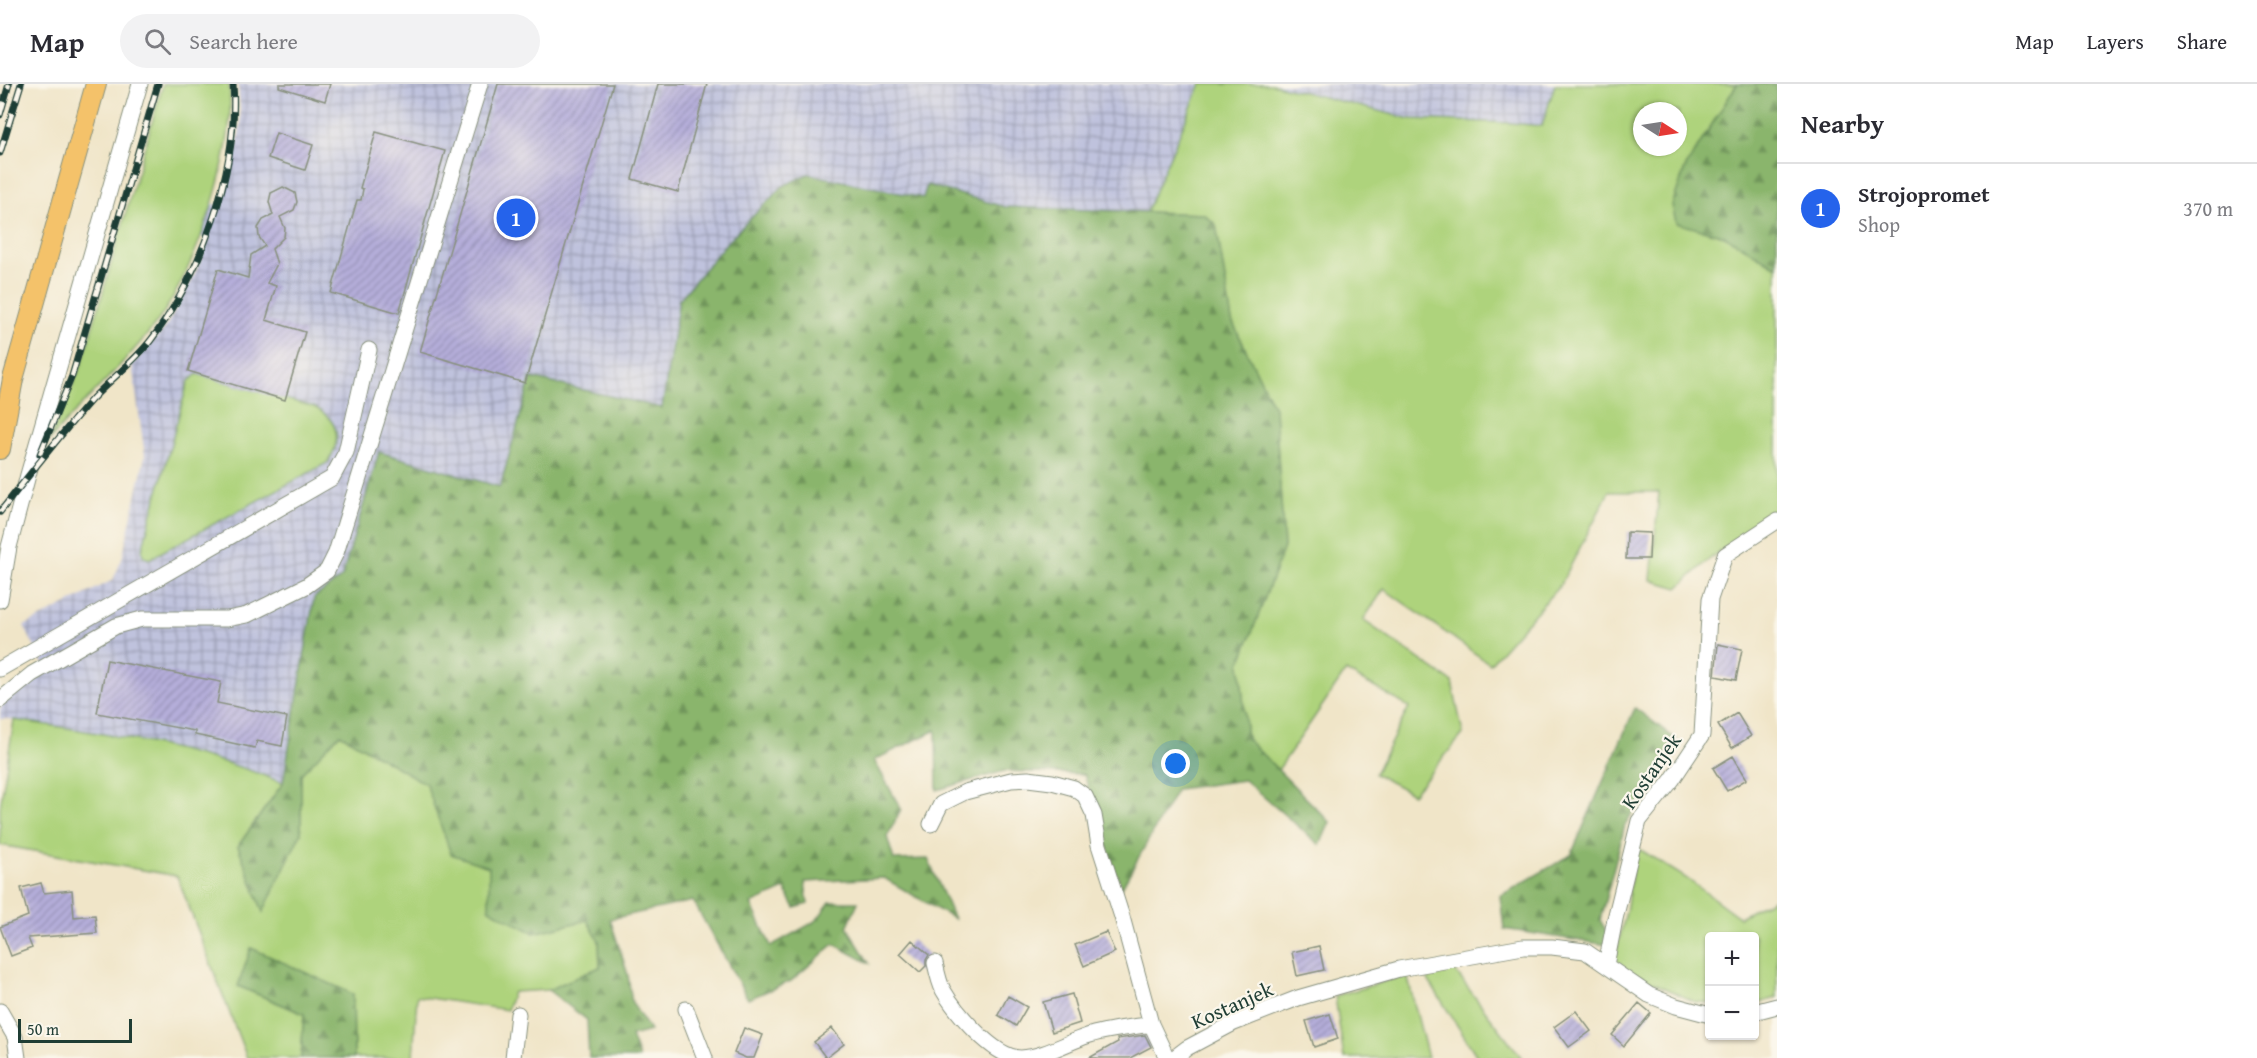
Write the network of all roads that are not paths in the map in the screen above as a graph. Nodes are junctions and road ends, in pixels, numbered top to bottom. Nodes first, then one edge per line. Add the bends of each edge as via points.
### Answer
1 (96, 84) edge
2 (140, 84) edge
3 (480, 84) edge
4 (369, 350) dead end
5 (13, 379) junction
6 (0, 407) edge
7 (0, 449) edge
8 (1777, 521) edge
9 (0, 600) edge
10 (0, 669) edge
11 (0, 700) edge
12 (931, 824) dead end
13 (935, 963) dead end
14 (1606, 966) junction
15 (1777, 1006) edge
16 (686, 1009) dead end
17 (1759, 1010) edge
18 (0, 1011) edge
19 (518, 1014) dead end
20 (1705, 1014) edge
21 (1151, 1024) junction
22 (1188, 1053) edge
23 (18, 1058) edge
24 (513, 1058) edge
25 (705, 1058) edge
26 (1167, 1058) edge
27 (1174, 1058) edge

1 - 5 main road
2 - 9 street via 28,475
3 - 11 street via 336,553 327,571 306,586 247,615 227,619 142,619 116,626 32,674
4 - 10 street via 346,452 332,478
5 - 6 main road
5 - 7 main road
8 - 14 street, Kostanjek via 1725,555 1710,599 1702,735 1639,821
12 - 21 street via 941,804 965,792 1011,780 1052,782 1074,788 1085,796 1094,815
13 - 21 street via 941,987 954,1009 980,1036 1003,1053 1020,1058 1090,1035
14 - 20 street, Kostanjek via 1649,995
14 - 22 street, Kostanjek via 1585,951 1532,947 1399,969 1234,1023
15 - 17 street
16 - 25 street
18 - 23 street via 15,1037
19 - 24 street
21 - 26 street
22 - 27 street, Kostanjek

